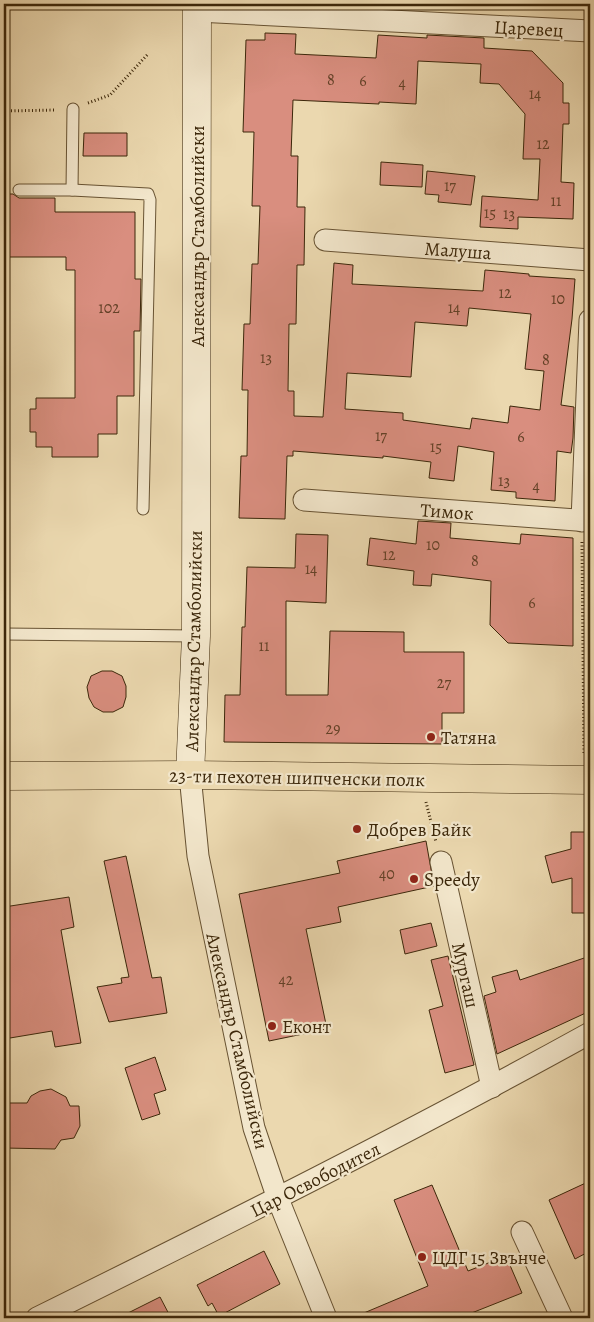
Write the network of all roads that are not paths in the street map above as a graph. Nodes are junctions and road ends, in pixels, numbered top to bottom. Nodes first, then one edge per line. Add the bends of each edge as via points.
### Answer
1 (197, 8) edge
2 (590, 32) edge
3 (73, 109) dead end
4 (19, 190) dead end
5 (72, 190) junction
6 (325, 240) dead end
7 (590, 260) edge
8 (590, 320) edge
9 (304, 500) dead end
10 (143, 509) dead end
11 (586, 521) edge
12 (4, 634) edge
13 (196, 636) junction
14 (190, 775) junction
15 (4, 776) edge
16 (587, 780) edge
17 (441, 862) road end
18 (590, 1033) edge
19 (492, 1088) junction
20 (278, 1199) junction
21 (522, 1232) dead end
22 (37, 1318) edge
23 (326, 1318) edge
24 (562, 1318) edge

1 - 2 street, Царевец
1 - 13 main road, Александър Стамболийски
3 - 5 lane
4 - 5 lane
5 - 10 lane via 141,192 148,194 150,200
6 - 7 street, Малуша
8 - 11 street
9 - 11 street, Тимок
12 - 13 lane
13 - 14 main road, Александър Стамболийски
14 - 15 main road, 23-ти пехотен шипченски полк
14 - 16 main road, 23-ти пехотен шипченски полк
14 - 20 street, Александър Стамболийски via 198,856 254,1128
17 - 19 street, Мургаш
18 - 19 street, Цар Освободител
19 - 20 street, Цар Освободител
20 - 22 street, Цар Освободител
20 - 23 street, Александър Стамболийски
21 - 24 street

